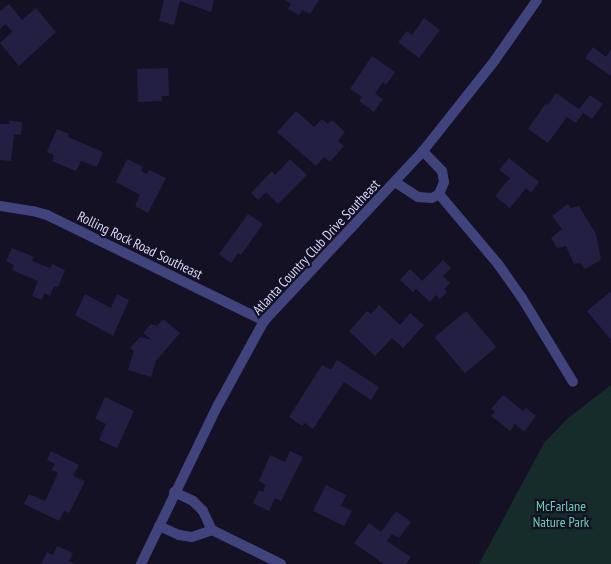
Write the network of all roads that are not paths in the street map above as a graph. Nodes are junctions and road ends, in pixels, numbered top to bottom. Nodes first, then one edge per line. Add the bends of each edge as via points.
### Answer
1 (537, 0) edge
2 (423, 151) junction
3 (396, 182) junction
4 (439, 194) junction
5 (0, 206) edge
6 (264, 321) junction
7 (573, 382) dead end
8 (174, 492) junction
9 (159, 526) junction
10 (212, 530) junction
11 (141, 564) edge
12 (281, 564) edge

1 - 2 street, Atlanta Country Club Drive Southeast via 482,78
2 - 3 street, Atlanta Country Club Drive Southeast
2 - 4 street via 442,171 444,182
3 - 4 street via 418,197 432,198
3 - 6 street, Atlanta Country Club Drive Southeast
4 - 7 street via 498,264
5 - 6 street, Rolling Rock Road Southeast via 33,211 55,219
6 - 8 street, Atlanta Country Club Drive Southeast via 240,361
8 - 9 street, Atlanta Country Club Drive Southeast
8 - 10 street via 194,501
9 - 10 street via 192,537
9 - 11 street, Atlanta Country Club Drive Southeast
10 - 12 street

